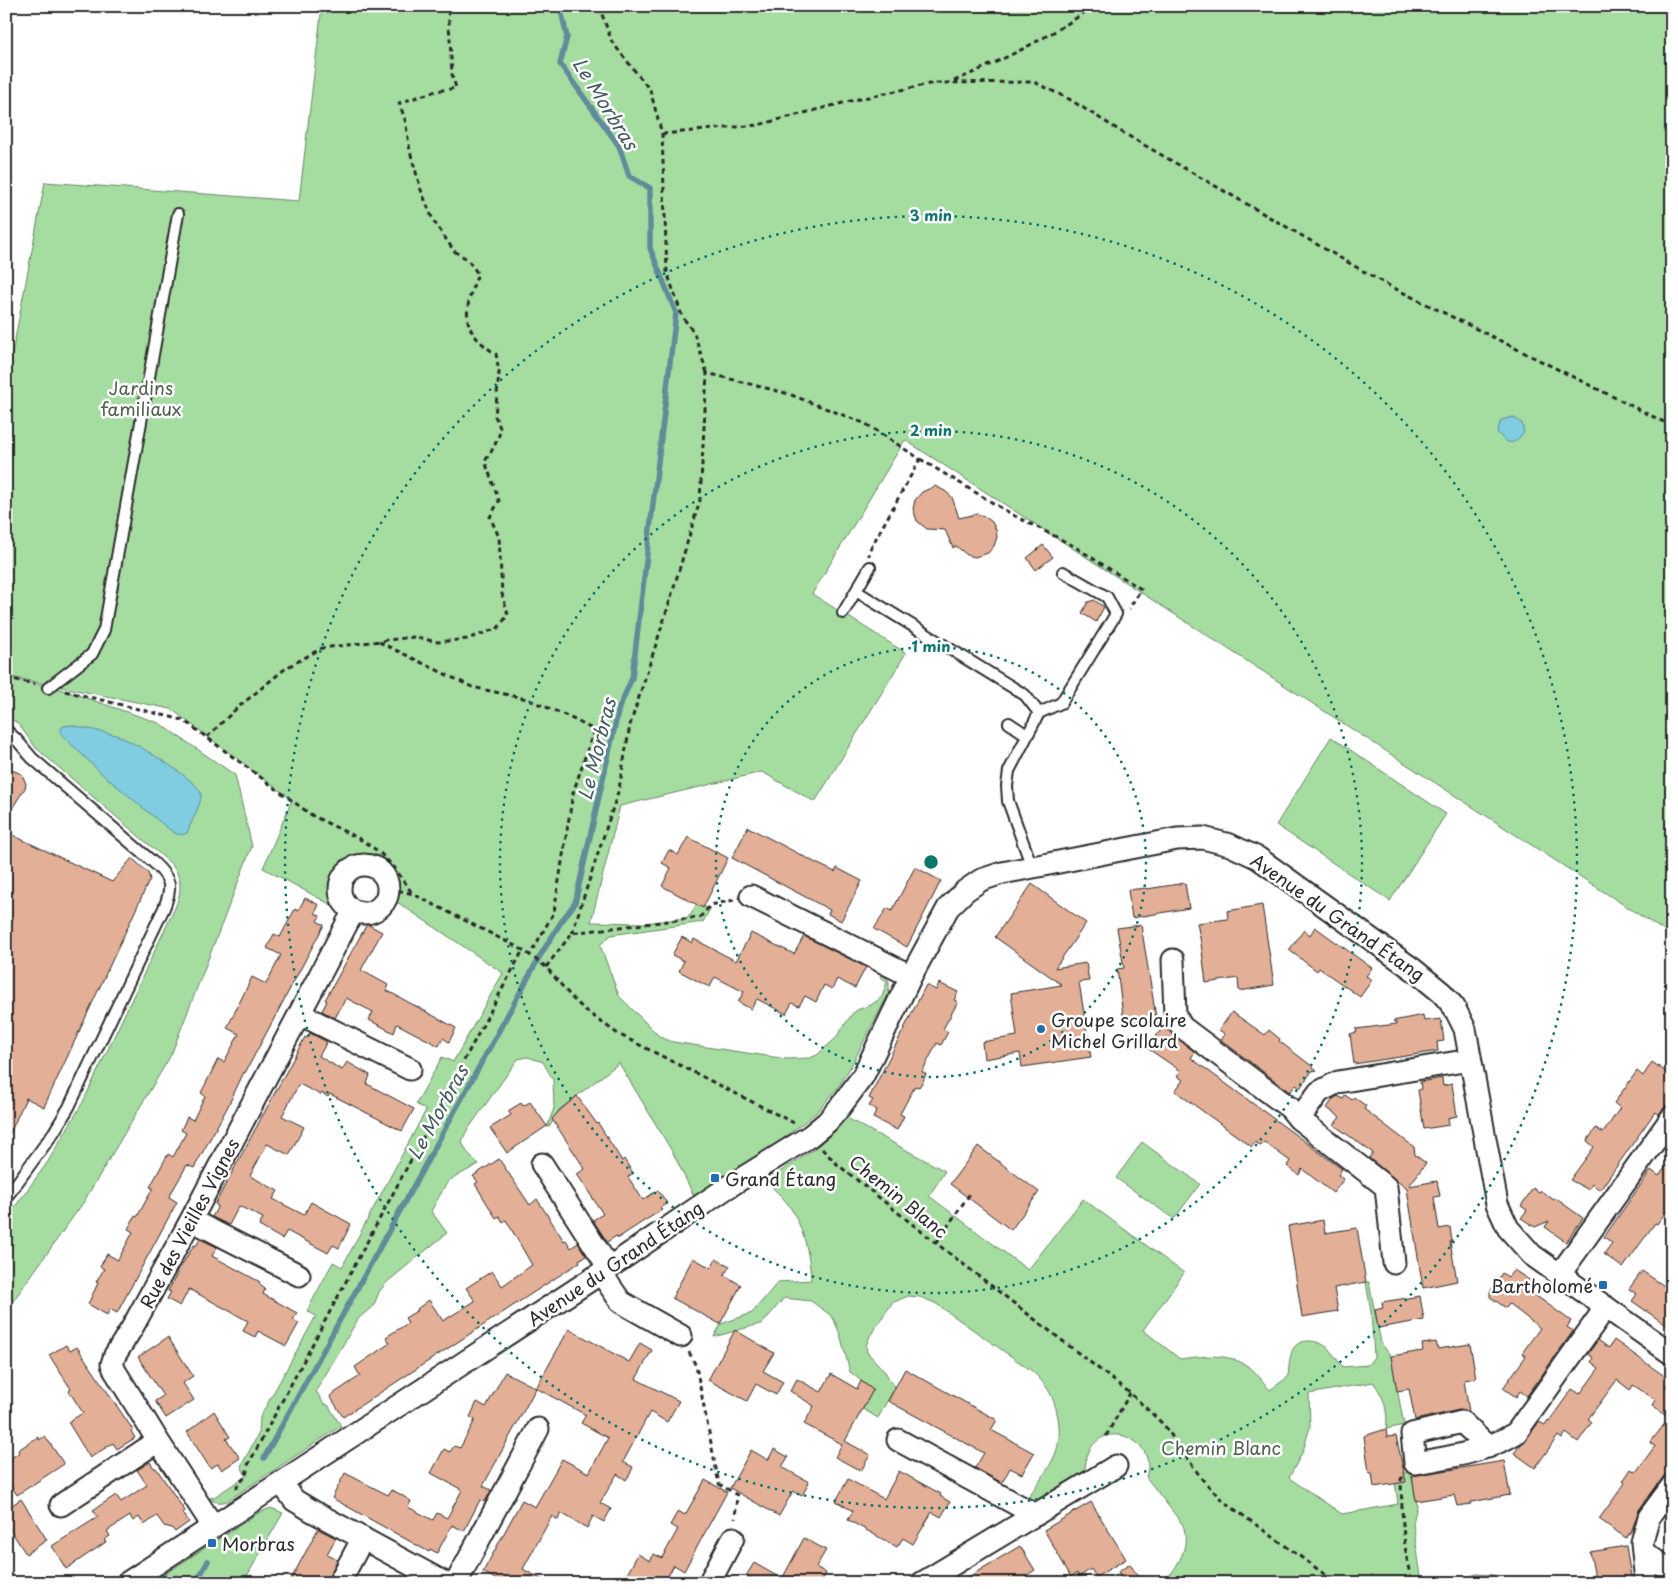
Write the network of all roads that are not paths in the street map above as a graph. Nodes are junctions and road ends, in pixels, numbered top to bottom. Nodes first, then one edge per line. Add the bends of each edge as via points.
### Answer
1 (178, 214) dead end
2 (870, 567) road end
3 (1063, 572) dead end
4 (856, 591) junction
5 (843, 613) dead end
6 (48, 688) road end
7 (1039, 713) junction
8 (1009, 723) dead end
9 (6, 730) edge
10 (1027, 735) junction
11 (1032, 867) junction
12 (751, 896) road end
13 (353, 912) junction
14 (1173, 960) dead end
15 (911, 976) junction
16 (300, 1014) junction
17 (1470, 1060) junction
18 (410, 1069) dead end
19 (1672, 1117) edge
20 (1299, 1118) junction
21 (542, 1164) dead end
22 (6, 1198) edge
23 (191, 1220) junction
24 (1394, 1263) dead end
25 (605, 1270) junction
26 (1560, 1274) junction
27 (299, 1275) dead end
28 (1606, 1307) junction
29 (681, 1336) road end
30 (1672, 1354) edge
31 (538, 1429) dead end
32 (898, 1440) dead end
33 (158, 1441) junction
34 (1488, 1447) junction
35 (1116, 1466) dead end
36 (281, 1482) junction
37 (1672, 1486) edge
38 (61, 1505) dead end
39 (1036, 1515) junction
40 (213, 1526) junction
41 (363, 1538) junction
42 (733, 1538) road end
43 (1643, 1552) junction
44 (1672, 1572) edge
45 (127, 1583) edge
46 (340, 1583) edge
47 (445, 1583) edge
48 (456, 1583) edge
49 (709, 1583) edge
50 (922, 1583) edge
51 (1646, 1583) edge

1 - 6 lane via 104,630 92,654
2 - 4 lane
3 - 7 lane via 1107,597 1116,614 1061,703
4 - 5 lane
4 - 7 lane via 1024,695
7 - 10 lane
8 - 10 lane
9 - 22 lane via 32,758 161,869 170,882 170,890 69,1107
10 - 11 lane via 1009,771 1007,786 1008,801
11 - 15 street, Avenue du Grand Étang via 1002,872 980,880 965,891 948,908
11 - 17 street, Avenue du Grand Étang via 1177,839 1203,838 1230,845 1258,858 1442,993 1454,1007 1465,1029
12 - 15 street
13 - 13 street via 342,899 340,891 344,876 356,866 372,866 385,876 389,891 387,899 376,911 368,914
13 - 16 street, Rue des Vieilles Vignes
14 - 20 street via 1175,1015 1182,1027
15 - 25 street, Avenue du Grand Étang via 863,1076 826,1122 810,1136
16 - 18 street
16 - 23 street, Rue des Vieilles Vignes
17 - 20 street via 1338,1082 1319,1092
17 - 26 street, Avenue du Grand Étang via 1497,1204 1508,1228 1523,1246
19 - 26 street
20 - 24 street via 1386,1187
21 - 25 street
23 - 27 street
23 - 33 street, Rue des Vieilles Vignes via 112,1364
25 - 29 street via 621,1302
25 - 36 street, Avenue du Grand Étang
26 - 28 street, Avenue du Grand Étang
28 - 30 street, Avenue du Grand Étang
28 - 34 street via 1516,1433
31 - 48 street
32 - 39 street
33 - 38 street
33 - 40 street, Rue des Vieilles Vignes
34 - 34 street via 1416,1463 1412,1434 1462,1422
35 - 39 street
36 - 40 street, Avenue du Grand Étang
36 - 41 street via 294,1500
37 - 43 street via 1649,1517 1642,1542
39 - 50 street
40 - 45 street, Avenue du Grand Étang
41 - 46 street
41 - 47 street
42 - 49 street
43 - 44 street
43 - 51 street

